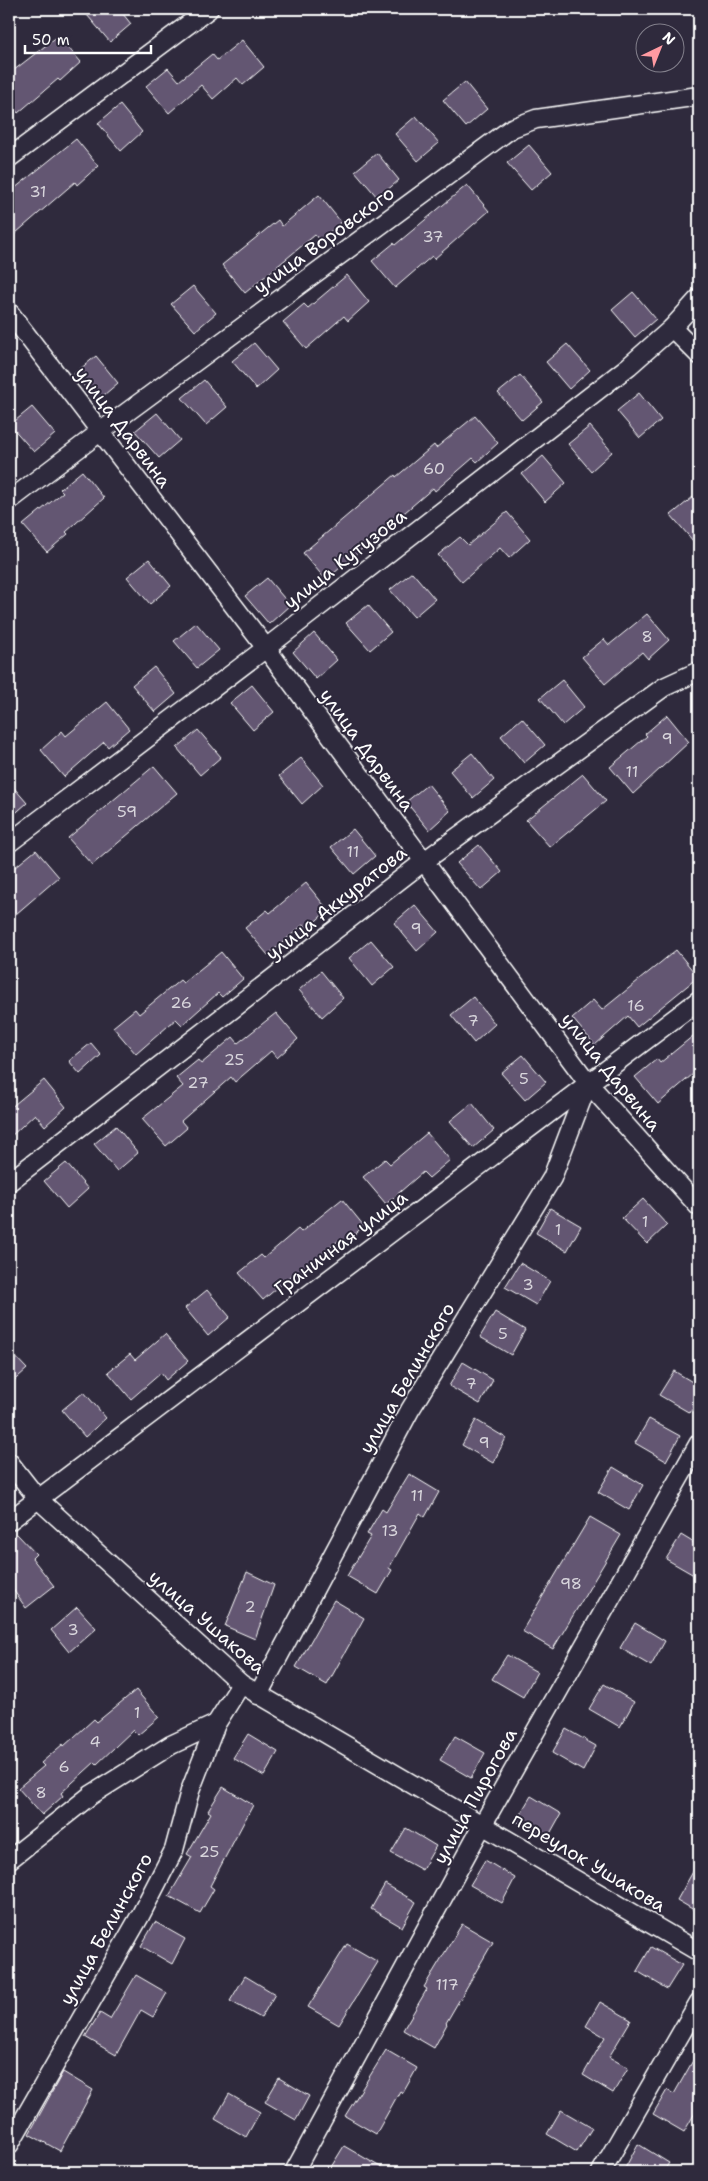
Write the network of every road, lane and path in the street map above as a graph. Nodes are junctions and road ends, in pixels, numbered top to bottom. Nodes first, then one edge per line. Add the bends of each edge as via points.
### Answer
1 (209, 9) edge
2 (699, 96) edge
3 (9, 158) edge
4 (699, 298) edge
5 (9, 312) edge
6 (672, 328) junction
7 (699, 355) edge
8 (100, 432) junction
9 (9, 501) edge
10 (266, 648) junction
11 (699, 671) edge
12 (9, 843) edge
13 (423, 862) junction
14 (699, 1000) edge
15 (588, 1083) junction
16 (9, 1182) edge
17 (699, 1207) edge
18 (699, 1443) edge
19 (9, 1462) edge
20 (38, 1499) junction
21 (9, 1521) edge
22 (241, 1684) junction
23 (258, 1695) junction
24 (216, 1724) junction
25 (483, 1824) junction
26 (9, 1860) edge
27 (699, 1952) edge
28 (699, 2002) edge
29 (9, 2145) edge
30 (294, 2172) edge
31 (601, 2172) edge

1 - 3 street
2 - 8 street, улица Воровского via 536,119 512,128
4 - 6 street, улица Кутузова
5 - 8 street, улица Дарвина
6 - 7 street
6 - 10 street, улица Кутузова via 629,366
8 - 9 street, улица Воровского
8 - 10 street, улица Дарвина
10 - 12 street, улица Кутузова
10 - 13 street, улица Дарвина
11 - 13 street, улица Аккуратова via 664,687
13 - 15 street, улица Дарвина
13 - 16 street, улица Аккуратова
14 - 15 street, Граничная улица
15 - 17 street, улица Дарвина
15 - 20 street, Граничная улица
15 - 23 street, улица Белинского via 552,1178 410,1410
18 - 25 street, улица Пирогова
19 - 20 street, улица Ушакова
20 - 21 street, Граничная улица
20 - 22 street, улица Ушакова
22 - 23 street, улица Ушакова
22 - 24 street, улица Белинского
23 - 25 street, улица Ушакова
24 - 26 street via 171,1745 91,1795
24 - 29 street, улица Белинского via 190,1791 174,1850 140,1916
25 - 27 street, переулок Ушакова
25 - 30 street, улица Пирогова
28 - 31 street

